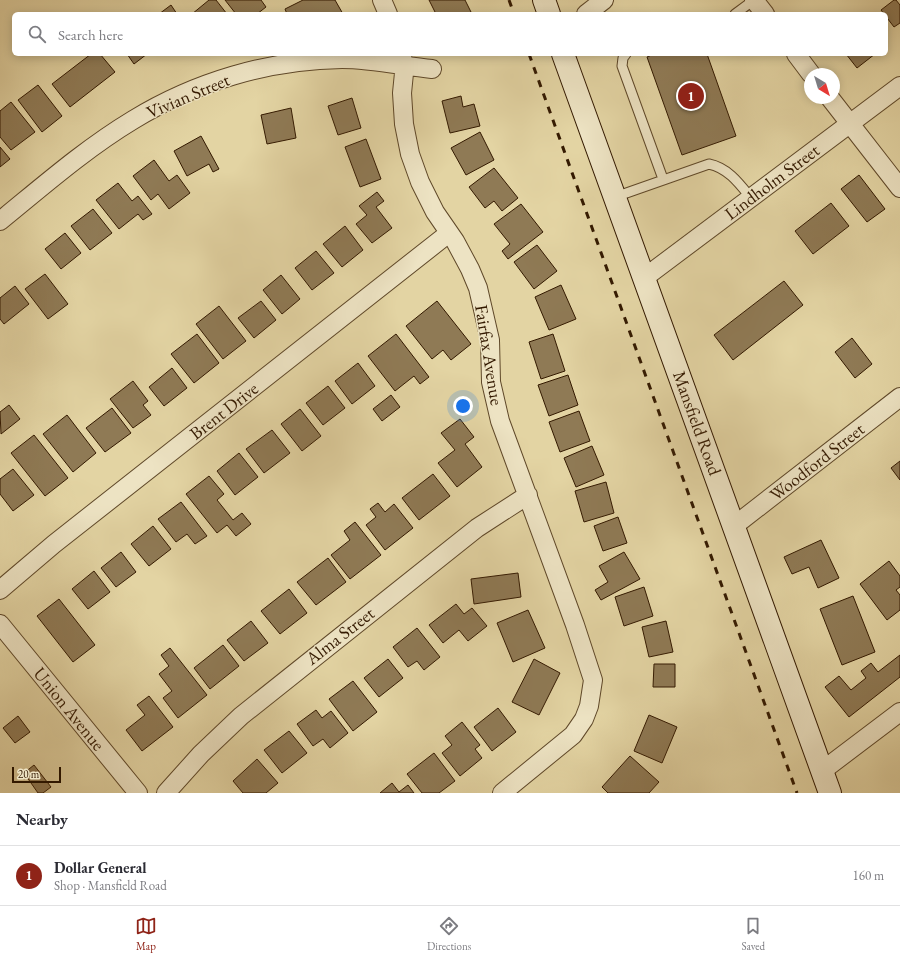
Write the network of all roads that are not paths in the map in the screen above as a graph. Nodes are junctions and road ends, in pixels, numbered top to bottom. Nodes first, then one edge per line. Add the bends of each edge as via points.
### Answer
1 (382, 0) edge
2 (544, 0) edge
3 (604, 0) edge
4 (754, 0) edge
5 (387, 12) edge
6 (548, 12) edge
7 (589, 12) edge
8 (738, 12) edge
9 (763, 12) edge
10 (564, 56) edge
11 (624, 56) edge
12 (798, 56) edge
13 (403, 60) edge
14 (806, 68) edge
15 (432, 69) dead end
16 (900, 86) edge
17 (835, 104) edge
18 (850, 124) junction
19 (663, 179) junction
20 (900, 188) edge
21 (615, 196) junction
22 (751, 198) junction
23 (0, 221) edge
24 (449, 233) junction
25 (644, 278) junction
26 (900, 397) edge
27 (528, 495) junction
28 (734, 526) junction
29 (0, 590) edge
30 (0, 624) edge
31 (900, 712) edge
32 (822, 771) junction
33 (138, 793) edge
34 (166, 793) edge
35 (502, 793) edge
36 (830, 793) edge

1 - 5 street
2 - 6 main road
3 - 7 street
4 - 8 lane
4 - 9 street
10 - 21 main road, Mansfield Road
11 - 19 lane via 622,66
12 - 14 street
13 - 15 street, Vivian Street
13 - 23 street, Vivian Street via 344,59 272,65 206,84 175,97 133,120 93,147
13 - 24 street, Fairfax Avenue via 403,116 410,154 423,188
16 - 18 street, Lindholm Street
17 - 18 street
18 - 20 street
18 - 22 street, Lindholm Street
19 - 21 lane
19 - 22 lane via 708,164 729,172
21 - 25 main road, Mansfield Road
22 - 25 street, Lindholm Street
24 - 27 street, Fairfax Avenue via 470,269 484,308 490,340 491,382 500,421
24 - 29 street, Brent Drive via 54,544
25 - 28 main road, Mansfield Road
26 - 28 street, Woodford Street
27 - 34 street, Alma Street via 477,528 241,716 201,754
27 - 35 street, Fairfax Avenue via 593,680 589,706 573,735
28 - 32 main road, Mansfield Road
30 - 33 street, Union Avenue
31 - 32 street
32 - 36 main road, Mansfield Road

